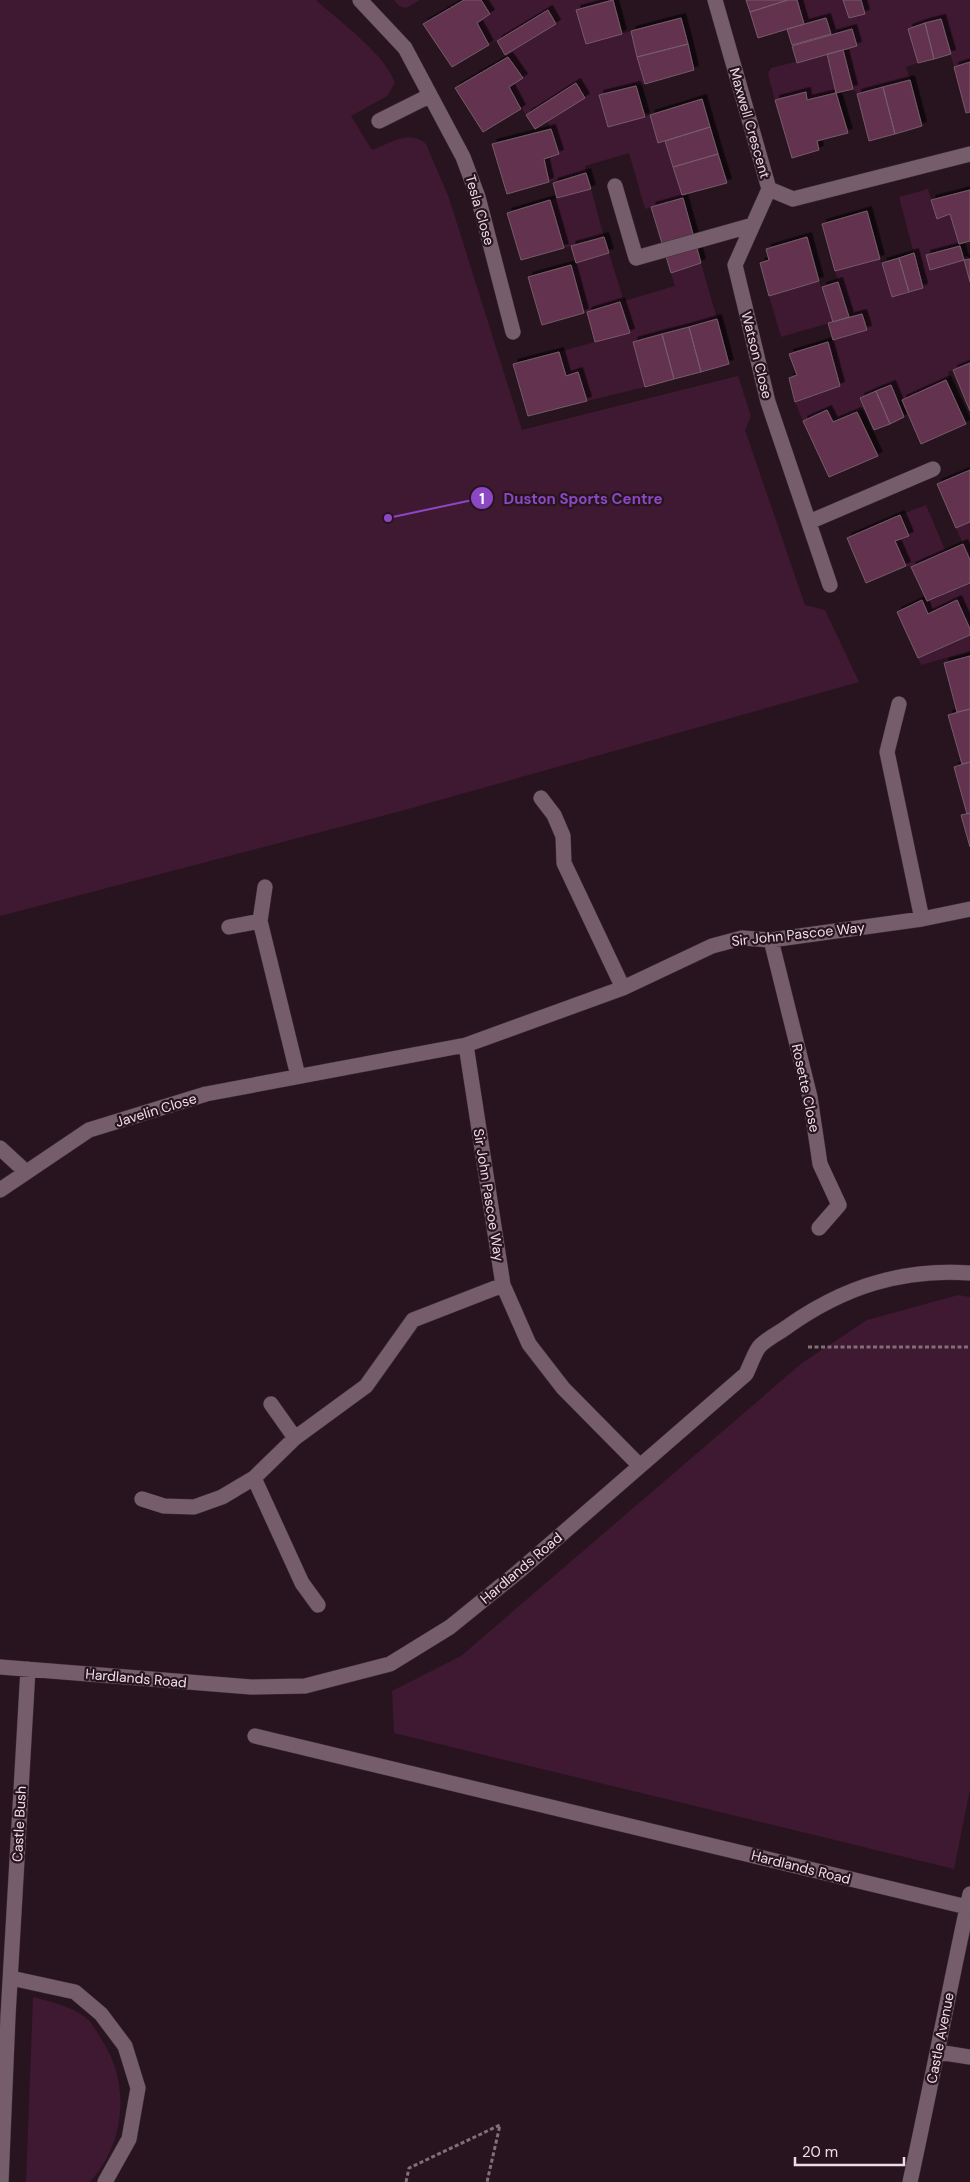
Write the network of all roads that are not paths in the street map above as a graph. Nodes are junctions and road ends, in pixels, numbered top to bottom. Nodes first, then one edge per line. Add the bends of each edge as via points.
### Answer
1 (360, 0) edge
2 (715, 0) edge
3 (429, 96) junction
4 (379, 121) dead end
5 (970, 154) edge
6 (615, 186) dead end
7 (769, 189) junction
8 (752, 225) junction
9 (513, 332) dead end
10 (933, 469) dead end
11 (809, 522) junction
12 (830, 585) dead end
13 (899, 704) dead end
14 (541, 798) dead end
15 (265, 887) dead end
16 (970, 910) edge
17 (922, 919) junction
18 (260, 920) junction
19 (229, 927) dead end
20 (771, 940) junction
21 (624, 988) junction
22 (466, 1045) junction
23 (298, 1076) junction
24 (0, 1148) edge
25 (25, 1171) junction
26 (0, 1190) edge
27 (819, 1228) dead end
28 (970, 1273) edge
29 (504, 1285) junction
30 (271, 1404) dead end
31 (295, 1438) junction
32 (640, 1466) junction
33 (254, 1478) junction
34 (142, 1499) dead end
35 (318, 1605) dead end
36 (0, 1667) edge
37 (28, 1670) junction
38 (255, 1736) dead end
39 (969, 1901) edge
40 (11, 1978) junction
41 (938, 2052) junction
42 (970, 2057) edge
43 (2, 2091) edge
44 (1, 2182) edge
45 (105, 2182) edge
46 (910, 2182) edge

1 - 3 street, Tesla Close via 405,48
2 - 7 street, Maxwell Crescent
3 - 4 street
3 - 9 street, Tesla Close via 463,157 478,198
5 - 7 street, Maxwell Crescent via 793,198
6 - 8 street via 636,258
7 - 8 street, Watson Close
8 - 11 street, Watson Close via 735,265 768,402
10 - 11 street
11 - 12 street, Watson Close
13 - 17 street via 887,752
14 - 21 street via 564,836 564,863
15 - 18 street
16 - 17 street, Sir John Pascoe Way
17 - 20 street, Sir John Pascoe Way
18 - 19 street
18 - 23 street
20 - 21 street, Sir John Pascoe Way via 742,938 712,946
20 - 27 street, Rosette Close via 810,1097 820,1164 839,1205
21 - 22 street, Sir John Pascoe Way
22 - 23 street, Javelin Close
22 - 29 street, Sir John Pascoe Way
23 - 25 street, Javelin Close via 206,1094 89,1130
24 - 25 street
25 - 26 street, Javelin Close
28 - 32 street, Hardlands Road via 941,1271 903,1276 856,1288 809,1311 760,1346 746,1374
29 - 31 street via 413,1320 366,1386
29 - 32 street, Sir John Pascoe Way via 529,1344 563,1388
30 - 31 street
31 - 33 street
32 - 37 street, Hardlands Road via 450,1627 390,1664 305,1686 250,1688
33 - 34 street via 222,1497 194,1508 164,1506
33 - 35 street via 302,1583
36 - 37 street, Hardlands Road
37 - 40 street, Castle Bush
38 - 39 street, Hardlands Road
39 - 41 street, Castle Avenue via 951,1976
40 - 43 street, Castle Bush
40 - 45 street via 75,1992 101,2014 125,2046 138,2088 128,2139
41 - 42 street
41 - 46 street, Castle Avenue
43 - 44 street, Castle Bush

